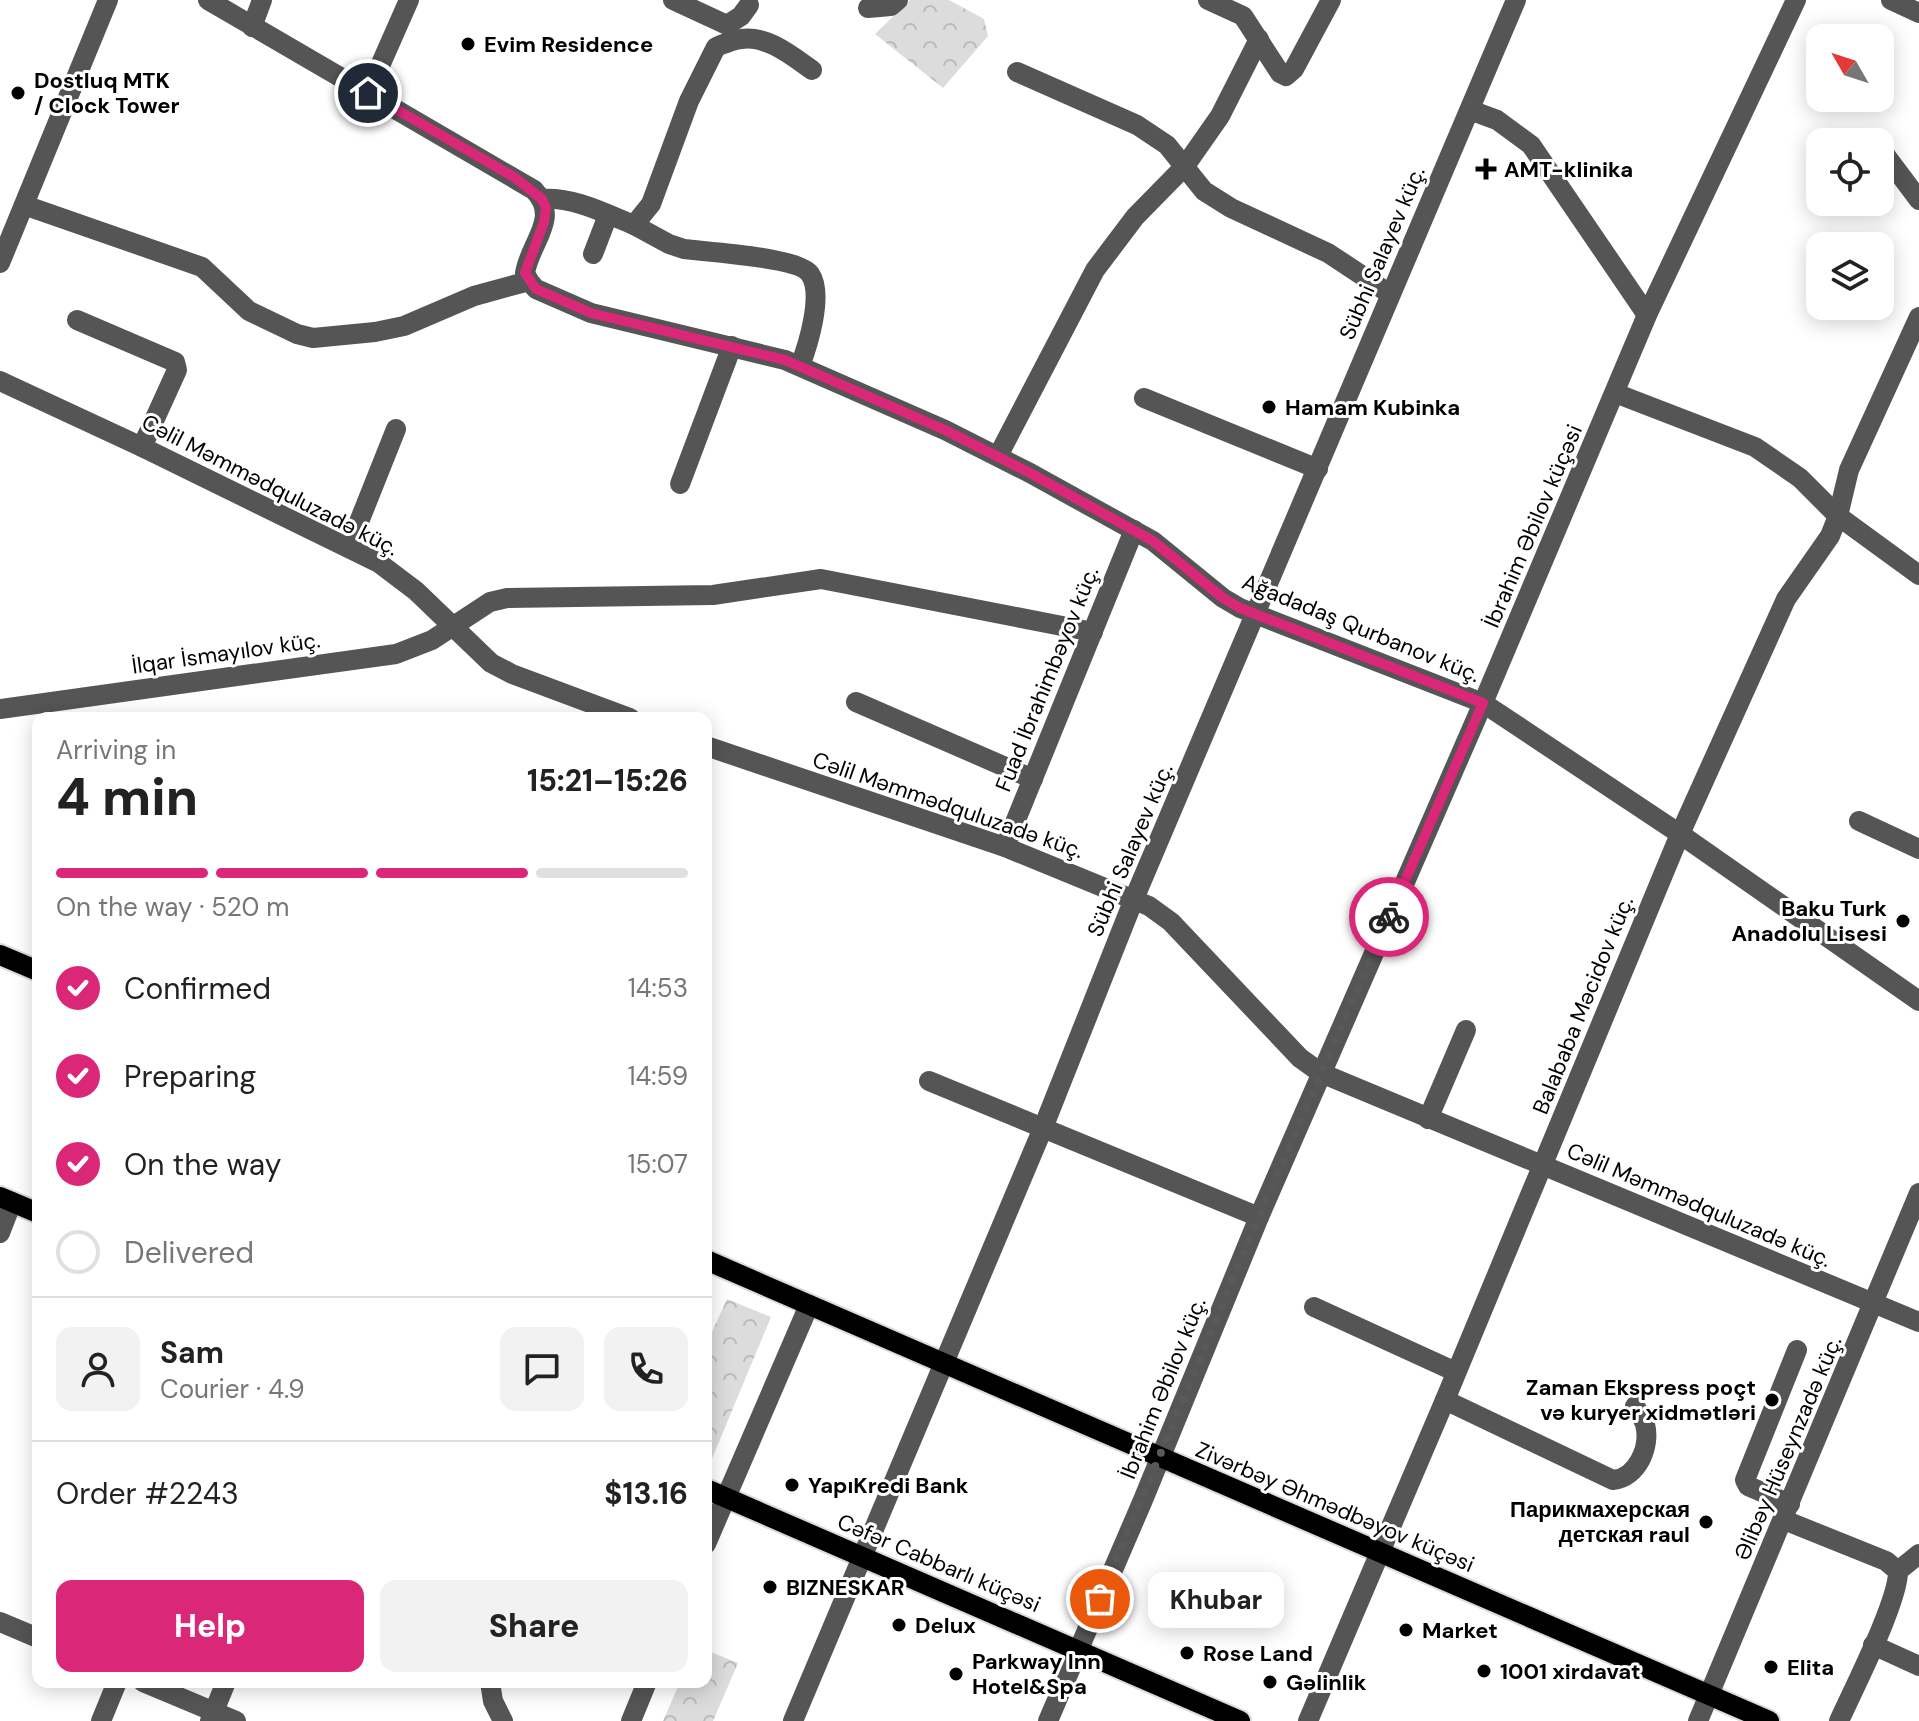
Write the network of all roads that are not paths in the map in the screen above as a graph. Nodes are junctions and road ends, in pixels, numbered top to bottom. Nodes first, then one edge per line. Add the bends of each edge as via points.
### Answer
1 (108, 0) edge
2 (208, 0) edge
3 (262, 0) edge
4 (409, 0) edge
5 (673, 0) edge
6 (898, 0) edge
7 (1208, 0) edge
8 (1331, 0) edge
9 (1516, 0) edge
10 (1796, 0) edge
11 (1891, 0) edge
12 (749, 5) dead end
13 (868, 8) dead end
14 (1919, 13) edge
15 (252, 27) junction
16 (1259, 39) junction
17 (812, 70) dead end
18 (1017, 72) dead end
19 (368, 93) junction
20 (1470, 110) junction
21 (1185, 166) junction
22 (1894, 167) edge
23 (542, 199) junction
24 (1919, 200) edge
25 (24, 205) junction
26 (608, 215) junction
27 (634, 225) junction
28 (593, 254) dead end
29 (0, 263) edge
30 (529, 281) junction
31 (1390, 294) junction
32 (1647, 315) junction
33 (1919, 317) edge
34 (77, 320) dead end
35 (732, 346) junction
36 (800, 366) junction
37 (0, 381) edge
38 (1615, 393) junction
39 (1144, 398) dead end
40 (396, 429) dead end
41 (142, 447) junction
42 (998, 456) junction
43 (1318, 469) junction
44 (680, 484) dead end
45 (1838, 516) junction
46 (1134, 530) junction
47 (349, 547) junction
48 (1919, 575) edge
49 (1257, 615) junction
50 (452, 626) junction
51 (1093, 632) junction
52 (856, 702) dead end
53 (1483, 703) junction
54 (0, 709) edge
55 (615, 712) edge
56 (712, 748) edge
57 (1033, 779) junction
58 (1859, 821) dead end
59 (1680, 834) junction
60 (1005, 847) junction
61 (1919, 849) edge
62 (1134, 899) junction
63 (0, 955) edge
64 (32, 968) edge
65 (1919, 1001) edge
66 (1466, 1030) dead end
67 (1321, 1073) junction
68 (929, 1081) dead end
69 (1428, 1119) junction
70 (1043, 1128) junction
71 (1543, 1166) junction
72 (1919, 1193) edge
73 (6, 1200) edge
74 (32, 1211) edge
75 (1259, 1217) junction
76 (0, 1233) edge
77 (712, 1263) edge
78 (1874, 1304) junction
79 (809, 1305) junction
80 (1314, 1307) dead end
81 (1919, 1322) edge
82 (1797, 1350) dead end
83 (944, 1363) junction
84 (1456, 1372) junction
85 (1445, 1400) junction
86 (1635, 1406) dead end
87 (1160, 1457) junction
88 (712, 1492) edge
89 (727, 1498) junction
90 (1787, 1512) junction
91 (712, 1531) edge
92 (1380, 1552) junction
93 (1919, 1554) edge
94 (862, 1555) junction
95 (1898, 1571) junction
96 (0, 1622) edge
97 (32, 1635) edge
98 (1873, 1645) junction
99 (1078, 1649) junction
100 (1919, 1666) edge
101 (115, 1688) edge
102 (155, 1688) edge
103 (224, 1688) edge
104 (491, 1688) edge
105 (645, 1688) edge
106 (1709, 1695) junction
107 (212, 1716) edge
108 (101, 1721) edge
109 (236, 1721) edge
110 (503, 1721) edge
111 (631, 1721) edge
112 (793, 1721) edge
113 (1048, 1721) edge
114 (1240, 1721) edge
115 (1308, 1721) edge
116 (1698, 1721) edge
117 (1769, 1721) edge
118 (1839, 1721) edge

1 - 25 street
2 - 15 street
3 - 15 street
4 - 19 street
5 - 12 street via 727,25
6 - 13 street
7 - 16 street via 1243,16
8 - 16 street via 1286,76
9 - 20 street, Sübhi Salayev küç.
10 - 32 street, İbrahim Əbilov küçəsi
11 - 14 street
15 - 19 street
16 - 21 street via 1220,116
17 - 27 street via 764,41 743,38 716,47 689,101 651,204
18 - 21 street via 1137,125 1167,145
19 - 23 street via 514,177
20 - 31 street, Sübhi Salayev küç.
20 - 32 street via 1497,120 1531,145
21 - 31 street via 1204,191 1231,208 1328,253
21 - 42 street via 1135,217 1095,270
22 - 24 street
23 - 26 street via 563,198
23 - 30 street via 544,222 526,265
25 - 29 street
25 - 30 street via 202,267 249,311 313,338 404,326 474,296
26 - 27 street
26 - 28 street
27 - 36 street via 684,249 793,263 810,274 813,323
30 - 35 street, Ağadadaş Qurbanov küç. via 551,297 591,313
31 - 43 street, Sübhi Salayev küç.
32 - 38 street, İbrahim Əbilov küçəsi
33 - 45 street, Balababa Məcidov küç. via 1849,470
34 - 41 street via 175,362 177,370
35 - 36 street, Ağadadaş Qurbanov küç.
35 - 44 street
36 - 42 street, Ağadadaş Qurbanov küç.
37 - 41 street, Cəlil Məmmədquluzadə küç.
38 - 45 street via 1755,447 1800,478
38 - 53 street, İbrahim Əbilov küçəsi
39 - 43 street
40 - 47 street
41 - 47 street, Cəlil Məmmədquluzadə küç.
42 - 46 street, Ağadadaş Qurbanov küç.
43 - 49 street, Sübhi Salayev küç.
45 - 48 street
45 - 59 street, Balababa Məcidov küç. via 1786,599
46 - 49 street, Ağadadaş Qurbanov küç. via 1223,598
46 - 51 street, Fuad İbrahimbəyov küç.
47 - 50 street, Cəlil Məmmədquluzadə küç. via 399,577
49 - 53 street, Ağadadaş Qurbanov küç.
49 - 62 street, Sübhi Salayev küç.
50 - 51 street, İlqar İsmayılov küç. via 490,602 507,598 713,595 821,579
50 - 54 street, İlqar İsmayılov küç. via 396,654
50 - 55 street, Cəlil Məmmədquluzadə küç. via 499,667
51 - 57 street, Fuad İbrahimbəyov küç.
52 - 57 street
53 - 59 street, Ağadadaş Qurbanov küç.
53 - 67 street, İbrahim Əbilov küçəsi
56 - 60 street, Cəlil Məmmədquluzadə küç.
57 - 60 street, Fuad İbrahimbəyov küç.
58 - 61 street
59 - 65 street, Ağadadaş Qurbanov küç.
59 - 71 street, Balababa Məcidov küç.
60 - 62 street, Cəlil Məmmədquluzadə küç.
62 - 67 street, Cəlil Məmmədquluzadə küç. via 1171,922 1300,1058
62 - 70 street, Sübhi Salayev küç.
63 - 64 main road
66 - 69 street
67 - 69 street, Cəlil Məmmədquluzadə küç.
67 - 75 street, İbrahim Əbilov küç.
68 - 70 street
69 - 71 street, Cəlil Məmmədquluzadə küç.
70 - 75 street
70 - 83 street, Sübhi Salayev küç.
71 - 78 street, Cəlil Məmmədquluzadə küç.
71 - 84 street, Balababa Məcidov küç.
72 - 78 street, Əlibəy Hüseynzadə küç.
73 - 74 main road
73 - 76 street
75 - 87 street, İbrahim Əbilov küç.
77 - 79 main road, Zivərbəy Əhmədbəyov küçəsi
78 - 81 street, Cəlil Məmmədquluzadə küç.
78 - 90 street, Əlibəy Hüseynzadə küç.
79 - 83 main road, Zivərbəy Əhmədbəyov küçəsi
79 - 89 street
80 - 84 street
82 - 90 street via 1745,1480
83 - 87 main road, Zivərbəy Əhmədbəyov küçəsi
83 - 94 street, Sübhi Salayev küç.
84 - 85 street, Balababa Məcidov küç.
85 - 86 street via 1613,1480 1630,1474 1644,1449 1645,1424
85 - 92 street, Balababa Məcidov küç.
87 - 92 main road, Zivərbəy Əhmədbəyov küçəsi
87 - 99 street, İbrahim Əbilov küç.
88 - 89 main road, Cəfər Cabbarlı küçəsi
89 - 91 street
89 - 94 main road, Cəfər Cabbarlı küçəsi
90 - 95 street
90 - 106 street, Əlibəy Hüseynzadə küç.
92 - 106 main road, Zivərbəy Əhmədbəyov küçəsi
92 - 115 street, Balababa Məcidov küç.
93 - 95 street
94 - 99 main road, Cəfər Cabbarlı küçəsi
94 - 112 street, Sübhi Salayev küç.
95 - 98 street
96 - 97 street
98 - 100 street
98 - 118 street
99 - 113 street, İbrahim Əbilov küç.
99 - 114 main road, Cəfər Cabbarlı küçəsi
101 - 108 street
102 - 107 street
103 - 107 street
104 - 110 street
105 - 111 street
106 - 116 street, Əlibəy Hüseynzadə küç.
106 - 117 main road, Zivərbəy Əhmədbəyov küçəsi
107 - 109 street

